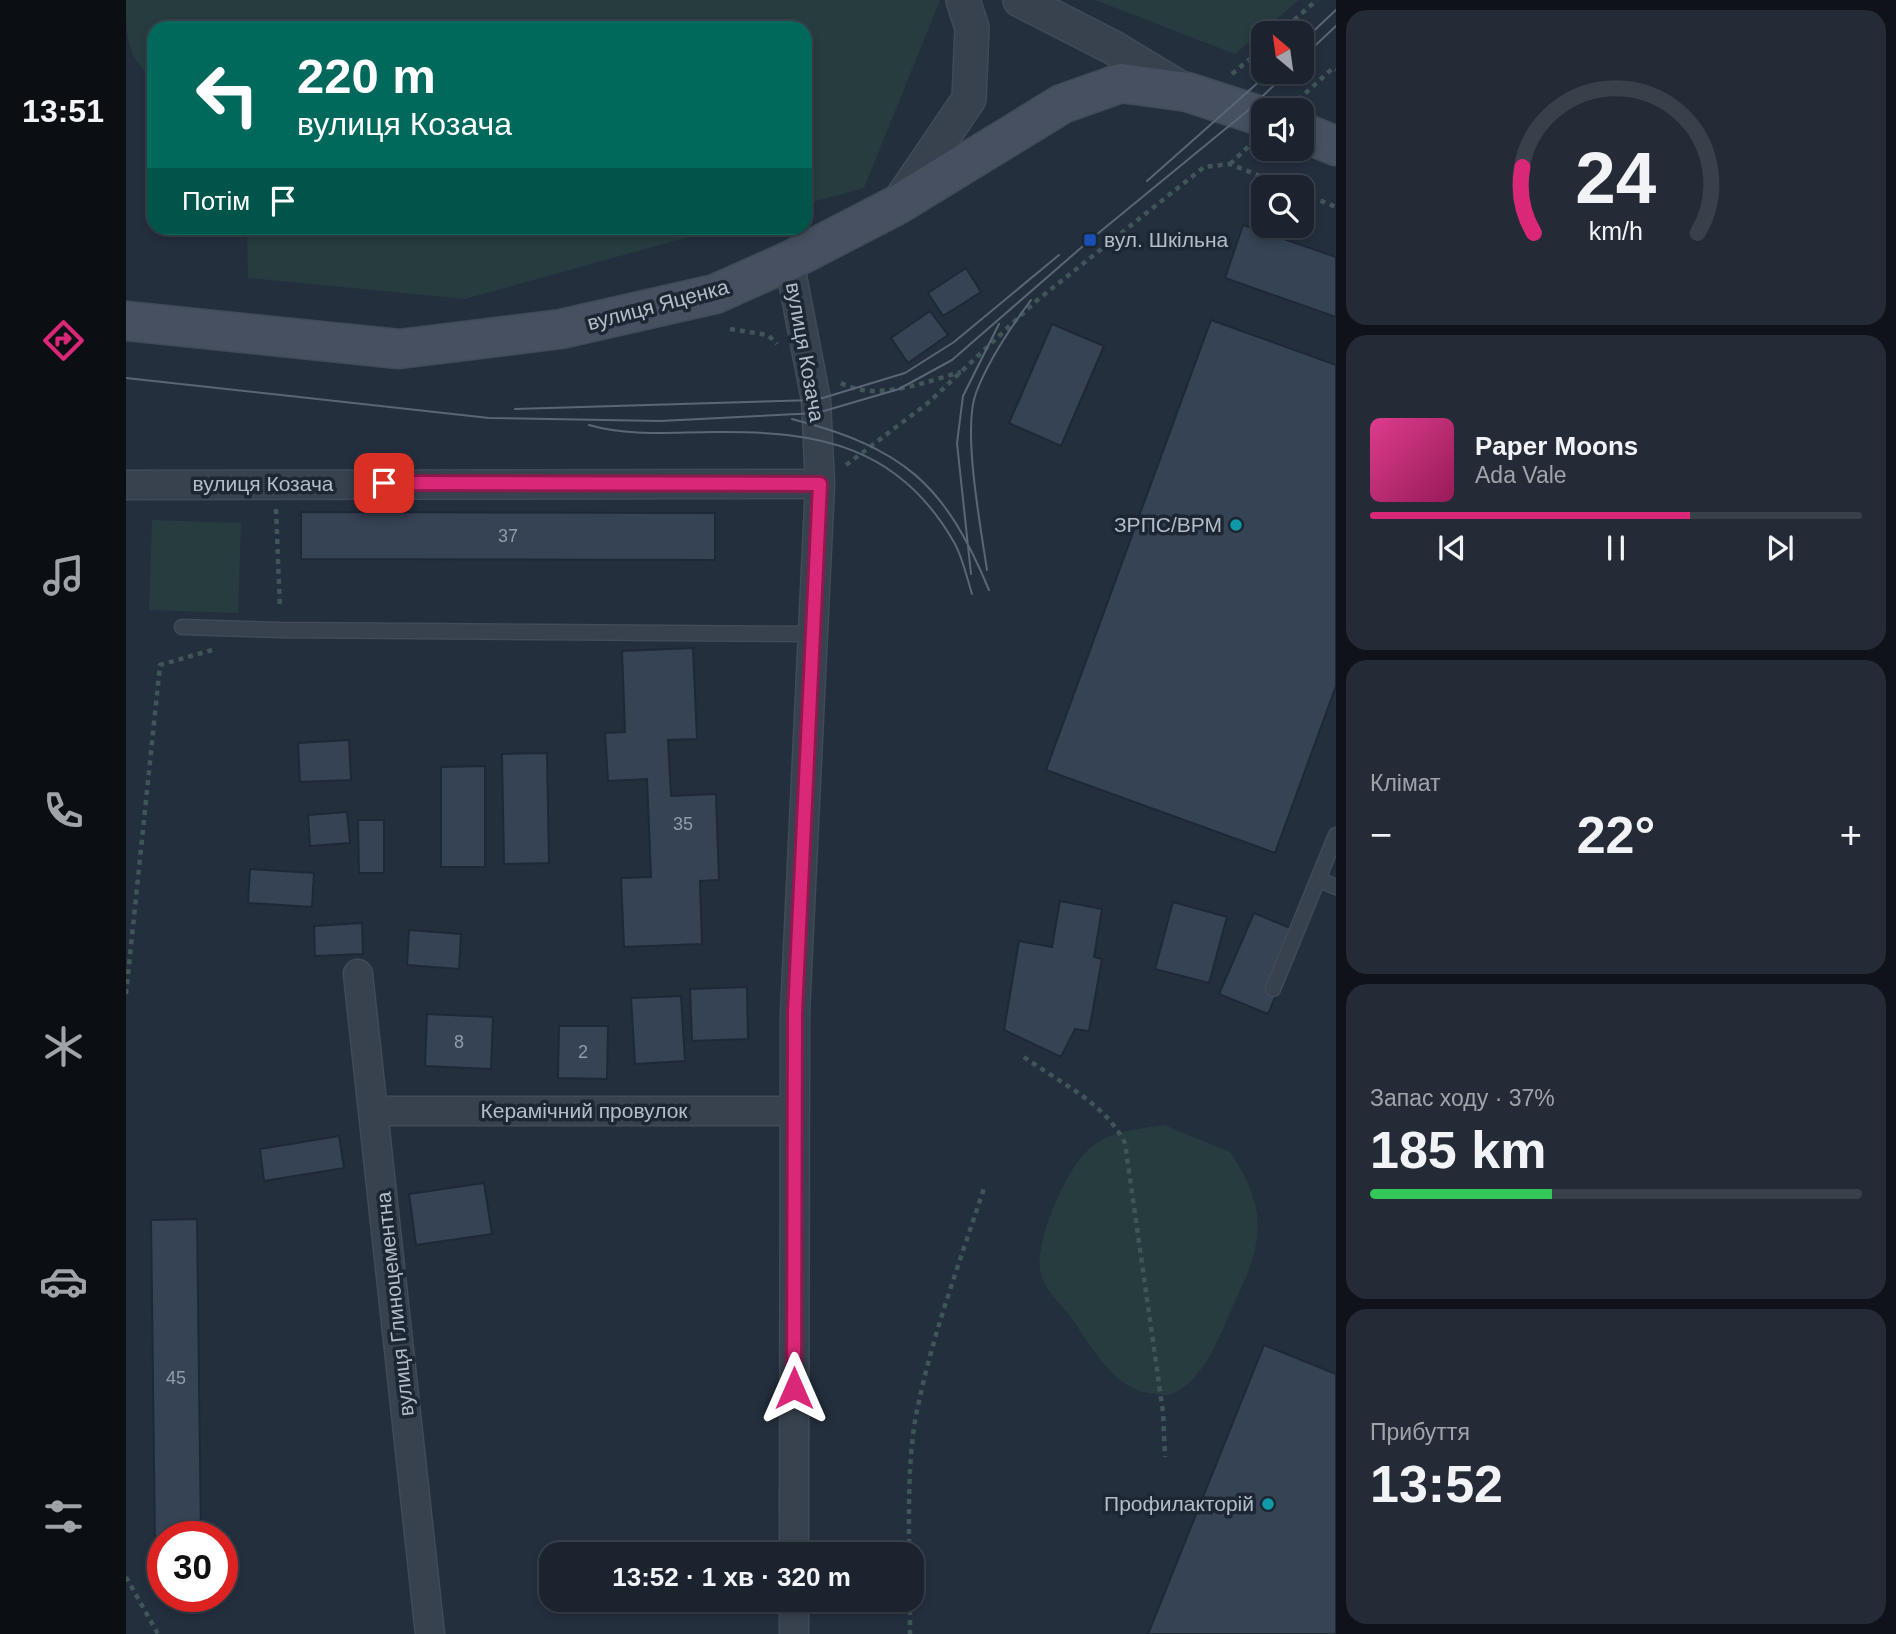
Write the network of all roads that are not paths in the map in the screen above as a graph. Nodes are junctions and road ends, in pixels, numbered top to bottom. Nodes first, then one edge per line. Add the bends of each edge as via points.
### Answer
1 (963, 0) edge
2 (1020, 0) edge
3 (1187, 92) junction
4 (1251, 108) edge
5 (1314, 133) edge
6 (1336, 146) edge
7 (897, 205) junction
8 (789, 261) junction
9 (126, 321) edge
10 (820, 484) junction
11 (126, 485) edge
12 (183, 627) dead end
13 (811, 634) junction
14 (1336, 835) edge
15 (1318, 879) junction
16 (1336, 887) edge
17 (358, 974) dead end
18 (1273, 989) dead end
19 (374, 1111) junction
20 (795, 1111) junction
21 (794, 1542) edge
22 (794, 1612) edge
23 (430, 1634) edge
24 (794, 1634) edge

1 - 7 street via 972,28 969,99
2 - 3 street
3 - 4 main road, вулиця Яценка
3 - 7 main road, вулиця Яценка via 1121,83 1062,104
5 - 6 main road, вулиця Яценка
7 - 8 main road, вулиця Яценка
8 - 9 main road, вулиця Яценка via 715,295 640,313 561,329 399,349
8 - 10 street, вулиця Козача via 811,368
10 - 11 street, вулиця Козача
10 - 13 street, вулиця Козача
12 - 13 lane
13 - 20 street, вулиця Козача
14 - 15 lane
15 - 16 lane
15 - 18 lane
17 - 19 street, вулиця Глиноцементна
19 - 20 street, Керамічний провулок
19 - 23 street, вулиця Глиноцементна
20 - 21 street, вулиця Козача
22 - 24 street

